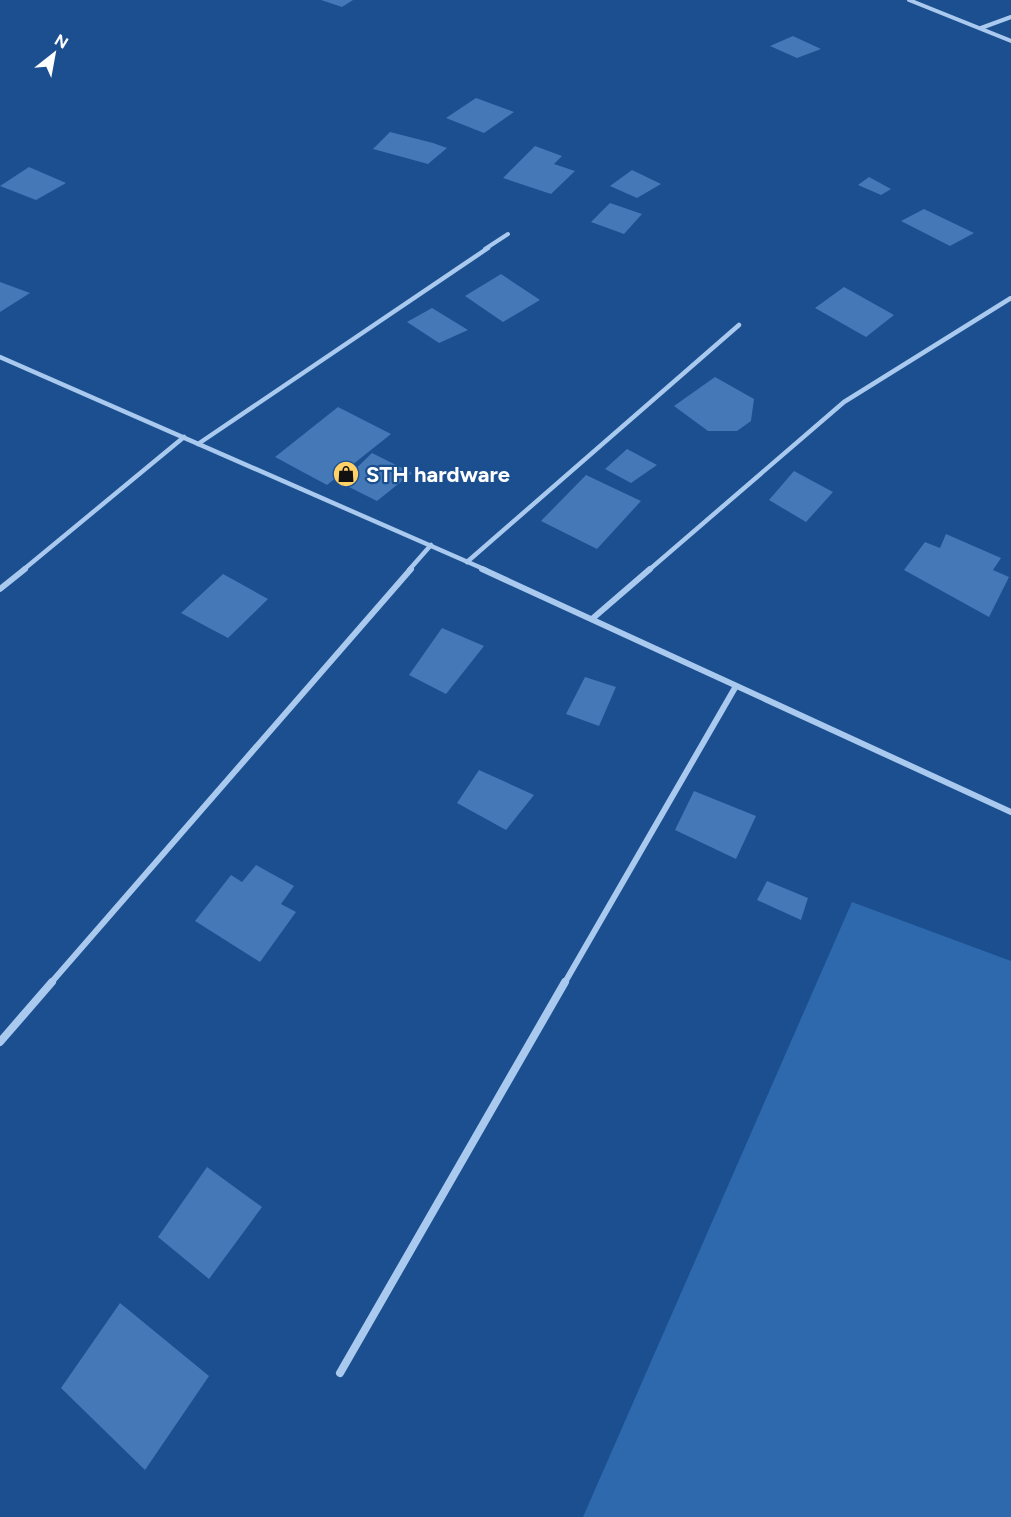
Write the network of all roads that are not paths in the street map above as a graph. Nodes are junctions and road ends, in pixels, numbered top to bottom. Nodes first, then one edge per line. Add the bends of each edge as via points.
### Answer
1 (909, 0) edge
2 (1011, 17) edge
3 (980, 28) junction
4 (1011, 41) edge
5 (508, 234) dead end
6 (1011, 298) edge
7 (739, 325) dead end
8 (0, 357) edge
9 (184, 437) junction
10 (198, 444) junction
11 (431, 545) junction
12 (466, 562) junction
13 (0, 589) edge
14 (592, 620) junction
15 (736, 686) junction
16 (1011, 812) edge
17 (0, 1042) edge
18 (340, 1373) dead end

1 - 3 street
2 - 3 street
3 - 4 street
5 - 10 street
6 - 14 street via 844,402
7 - 12 street
8 - 9 street
9 - 10 street
9 - 13 street
10 - 11 street
11 - 12 street
11 - 17 street
12 - 14 street
14 - 15 street
15 - 16 street
15 - 18 street

